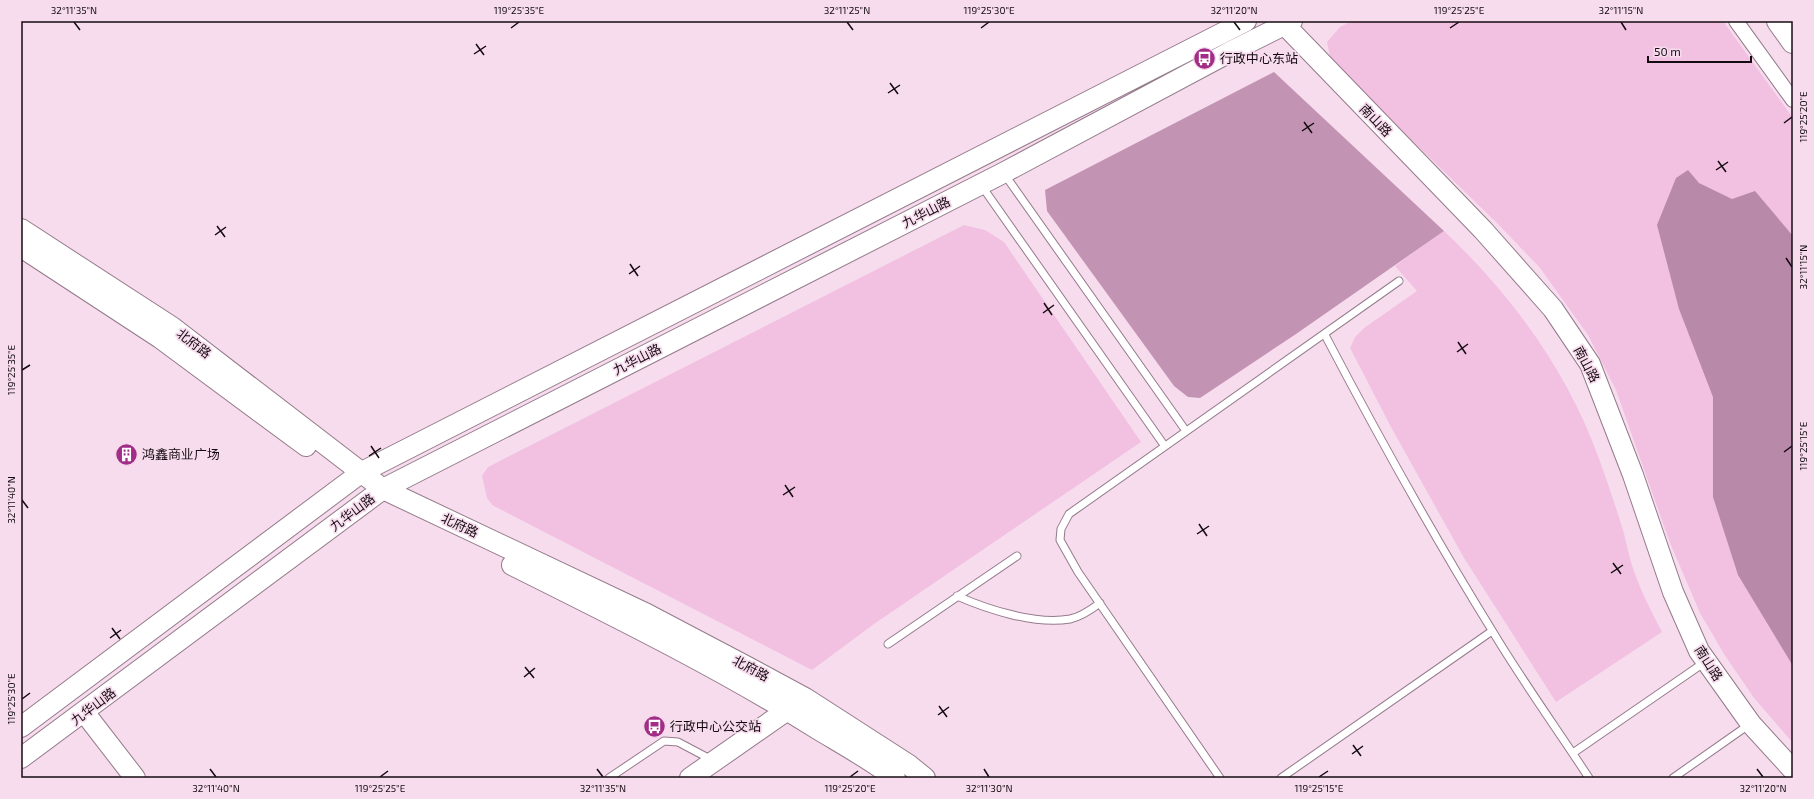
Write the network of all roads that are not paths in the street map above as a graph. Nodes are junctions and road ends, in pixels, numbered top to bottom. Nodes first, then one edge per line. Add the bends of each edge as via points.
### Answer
1 (1246, 21) edge
2 (1736, 21) edge
3 (1778, 21) edge
4 (1286, 22) edge
5 (1793, 42) edge
6 (1793, 100) edge
7 (1003, 173) junction
8 (980, 184) junction
9 (21, 229) edge
10 (21, 247) edge
11 (1399, 281) dead end
12 (1325, 335) junction
13 (1186, 431) junction
14 (1164, 446) junction
15 (357, 476) junction
16 (378, 492) junction
17 (1017, 556) dead end
18 (957, 596) junction
19 (1100, 603) junction
20 (1492, 631) junction
21 (888, 644) dead end
22 (1706, 661) junction
23 (805, 698) junction
24 (787, 710) junction
25 (84, 712) junction
26 (1751, 724) junction
27 (21, 727) edge
28 (1573, 753) junction
29 (21, 758) edge
30 (714, 761) junction
31 (1793, 770) edge
32 (135, 778) edge
33 (609, 778) edge
34 (690, 778) edge
35 (896, 778) edge
36 (926, 778) edge
37 (1220, 778) edge
38 (1281, 778) edge
39 (1589, 778) edge
40 (1673, 778) edge

1 - 15 main road, 九华山路
2 - 6 street
3 - 5 main road
4 - 7 main road, 九华山路
4 - 22 main road, 南山路 via 1483,230 1566,327 1590,364 1633,475 1673,592 1699,651
7 - 8 main road, 九华山路
7 - 13 lane
8 - 14 lane
8 - 16 main road, 九华山路
9 - 15 main road, 北府路 via 172,327
10 - 15 main road, 北府路 via 160,338
11 - 12 lane
12 - 13 lane
12 - 20 lane via 1389,456
13 - 14 lane
14 - 19 lane via 1069,514 1061,528 1060,540 1067,554
15 - 16 main road, 北府路
15 - 27 main road, 九华山路
16 - 23 main road, 北府路 via 647,614
16 - 24 main road, 北府路 via 635,626
16 - 25 main road, 九华山路
17 - 18 lane
18 - 19 lane via 1000,613 1048,620 1071,619
18 - 21 lane
19 - 37 lane
20 - 28 lane
20 - 38 lane
22 - 26 main road, 南山路
22 - 28 lane
23 - 24 main road
23 - 36 main road, 北府路
24 - 30 main road
24 - 35 main road, 北府路
25 - 29 main road, 九华山路
25 - 32 main road
26 - 31 main road, 南山路
26 - 40 lane
28 - 39 lane
30 - 33 lane via 678,742 664,741
30 - 34 main road

